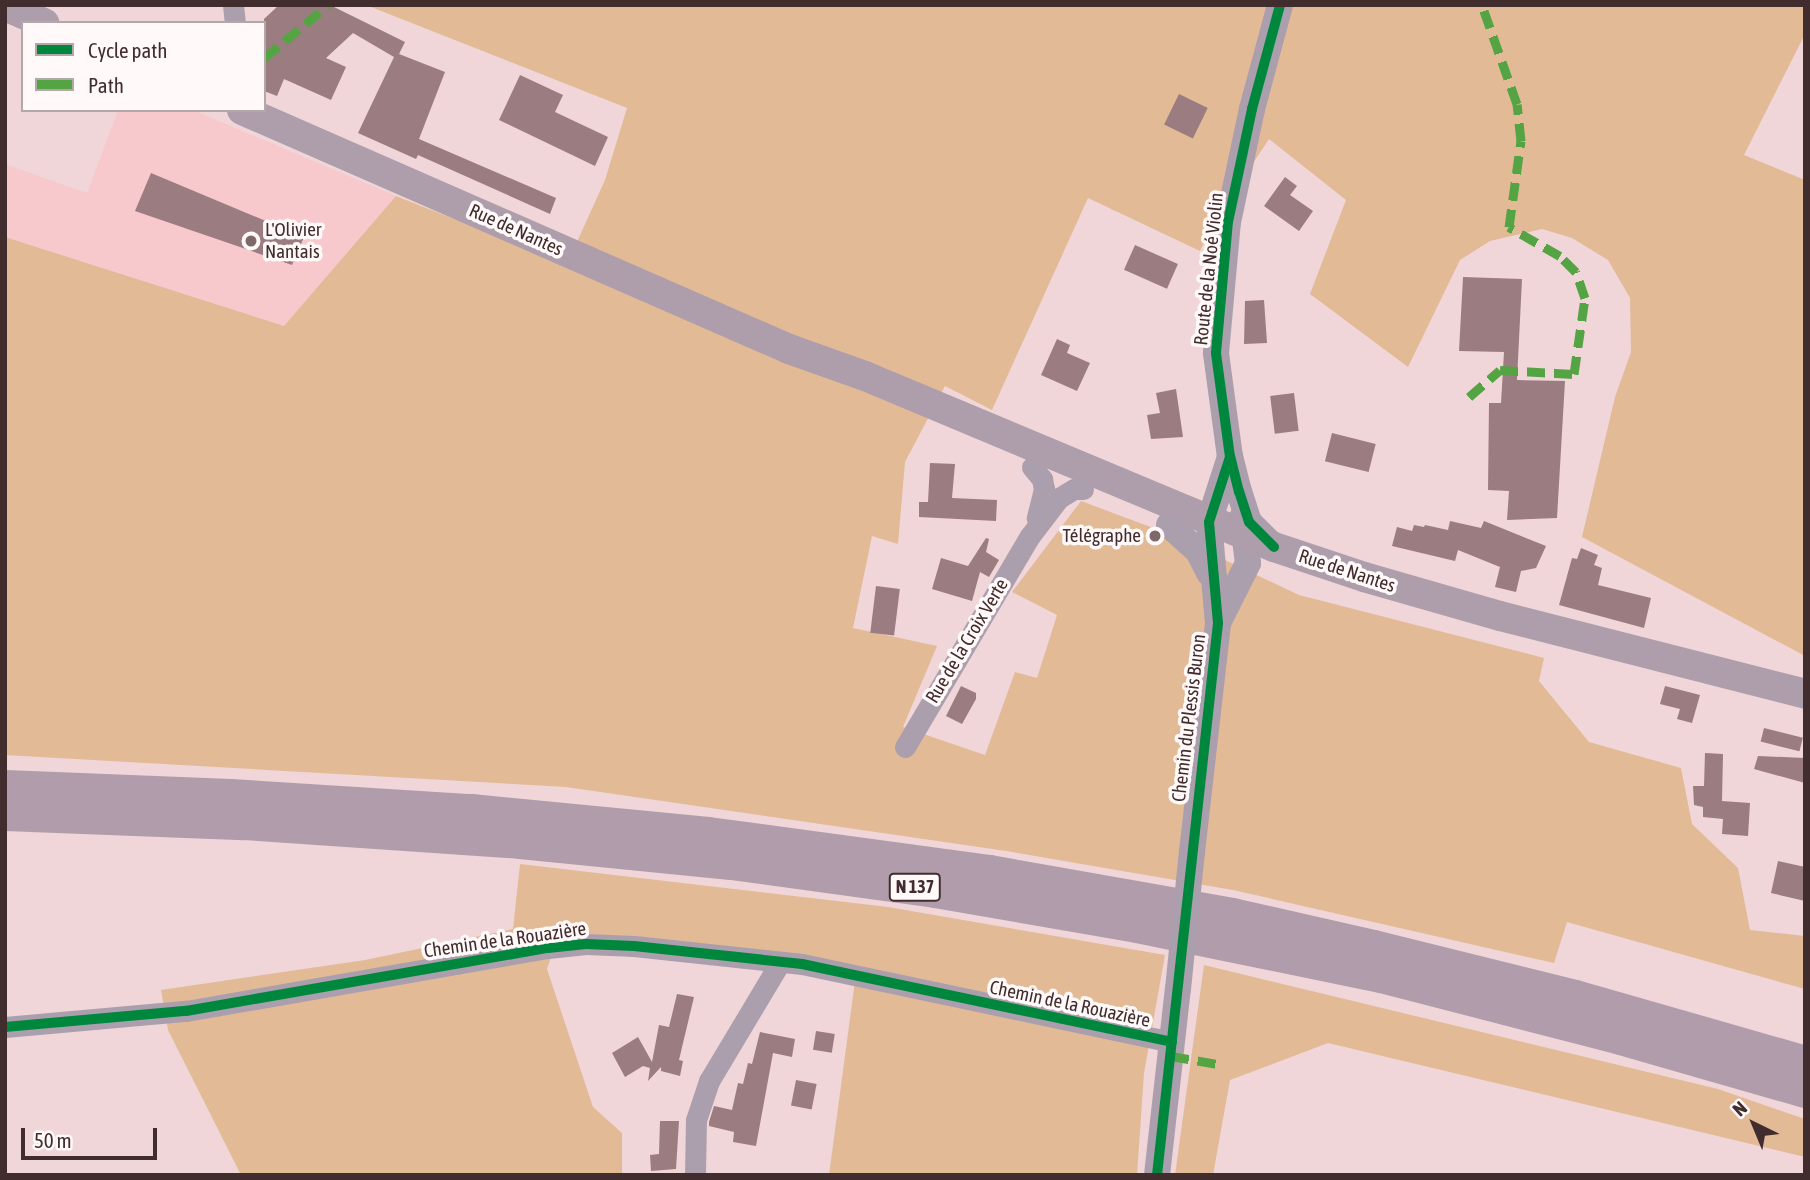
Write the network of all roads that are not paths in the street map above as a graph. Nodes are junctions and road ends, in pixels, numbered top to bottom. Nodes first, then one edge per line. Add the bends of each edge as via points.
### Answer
1 (1280, 5) edge
2 (5, 6) edge
3 (39, 21) edge
4 (247, 112) edge
5 (1059, 481) junction
6 (1229, 489) junction
7 (1168, 512) junction
8 (1237, 543) junction
9 (1223, 592) junction
10 (1660, 659) junction
11 (1805, 695) edge
12 (905, 747) dead end
13 (5, 787) edge
14 (5, 813) edge
15 (779, 964) junction
16 (5, 1027) edge
17 (1172, 1042) junction
18 (1805, 1063) edge
19 (1805, 1090) edge
20 (695, 1175) edge
21 (1157, 1175) edge

1 - 6 street, Route de la Noé Violin via 1228,222 1216,353 1230,457
2 - 3 main road
4 - 5 main road, Rue de Nantes via 789,349
5 - 7 main road, Rue de Nantes
5 - 7 main road, Rue de Nantes
5 - 8 main road via 1157,511
5 - 12 street, Rue de la Croix Verte
6 - 7 street
6 - 8 street
6 - 8 street, Route de la Noé Violin via 1249,523
7 - 8 main road, Rue de Nantes
7 - 9 street
8 - 9 street
8 - 9 street, Chemin du Plessis Buron
8 - 10 main road, Rue de Nantes
8 - 10 main road via 1459,619 1575,646
9 - 17 street, Chemin du Plessis Buron, bridge
10 - 11 main road, Rue de Nantes
13 - 18 highway, N 137 via 471,811 720,835 1002,874 1219,912 1373,947 1574,997
14 - 19 highway, N 137 via 257,823 520,841 731,862 946,892 1381,975
15 - 16 street, Chemin de la Rouazière via 586,944 187,1011
15 - 17 street, Chemin de la Rouazière via 802,964
15 - 20 street via 709,1081 696,1120
17 - 21 street

